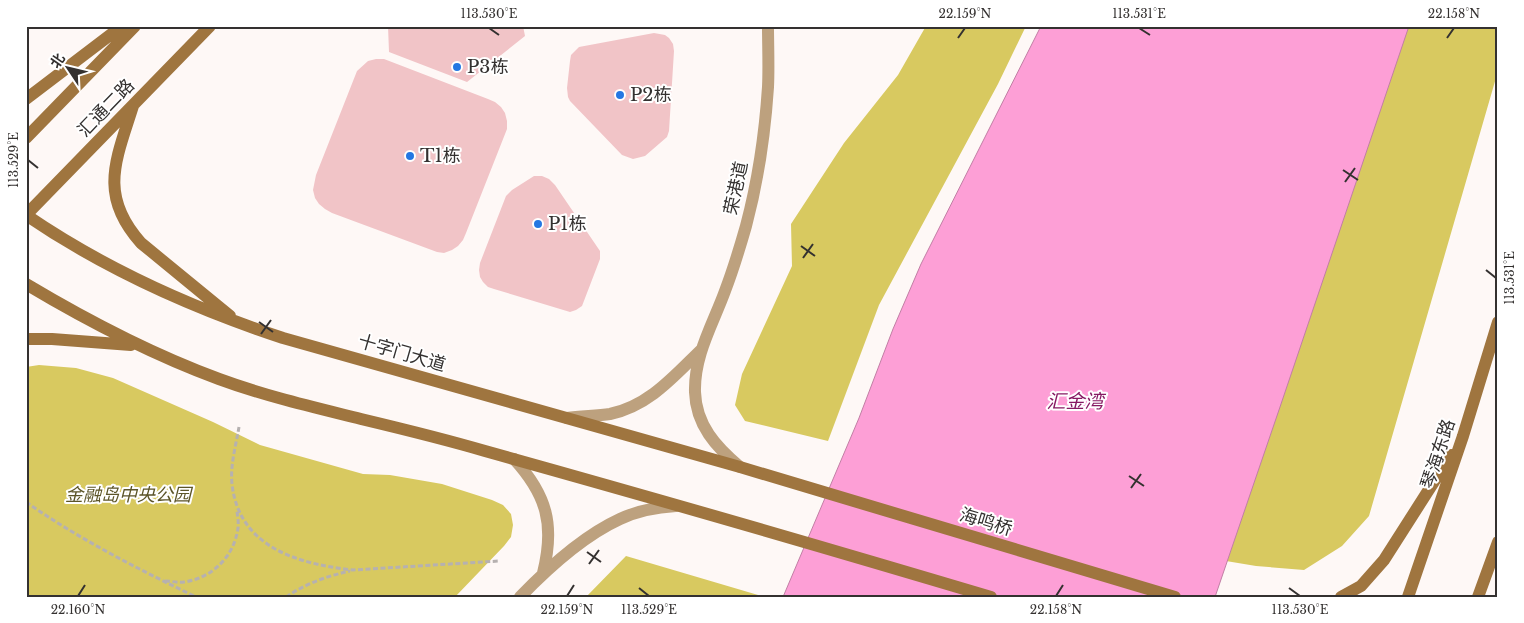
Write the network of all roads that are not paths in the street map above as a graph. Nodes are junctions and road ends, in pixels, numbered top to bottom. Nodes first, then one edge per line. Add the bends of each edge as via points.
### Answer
1 (122, 26) edge
2 (135, 26) edge
3 (210, 26) edge
4 (768, 26) edge
5 (26, 99) edge
6 (132, 106) junction
7 (26, 138) edge
8 (26, 215) edge
9 (26, 284) edge
10 (1498, 322) edge
11 (240, 324) junction
12 (26, 339) edge
13 (139, 346) junction
14 (701, 350) junction
15 (567, 418) junction
16 (1463, 436) junction
17 (514, 459) junction
18 (740, 467) junction
19 (786, 481) joint
20 (679, 505) junction
21 (1498, 542) edge
22 (543, 573) junction
23 (520, 597) edge
24 (991, 597) edge
25 (1175, 597) edge
26 (1341, 597) edge
27 (1408, 597) edge
28 (1478, 597) edge

1 - 5 street
2 - 7 street, 汇通二路
3 - 6 street, 汇通二路
4 - 14 street, 荣港道 via 768,87 760,156 743,234 726,291
6 - 8 street, 汇通二路
6 - 11 street via 113,180 120,215 140,243
8 - 11 street, 十字门大道 via 124,273 197,308
9 - 13 street
10 - 16 street, 琴海东路
11 - 15 street, 十字门大道
12 - 13 street
13 - 17 street via 266,394
14 - 15 street via 645,401 610,414
14 - 18 street via 695,371 699,416 709,436
15 - 18 street, 十字门大道
16 - 26 street via 1384,560 1362,586
16 - 27 street, 琴海东路
17 - 20 street
17 - 22 street via 531,479 548,520 548,556
18 - 19 street, 十字门大道
19 - 25 street, 海鸣桥
20 - 22 street via 639,512 602,528
20 - 24 street
21 - 28 street
22 - 23 street

